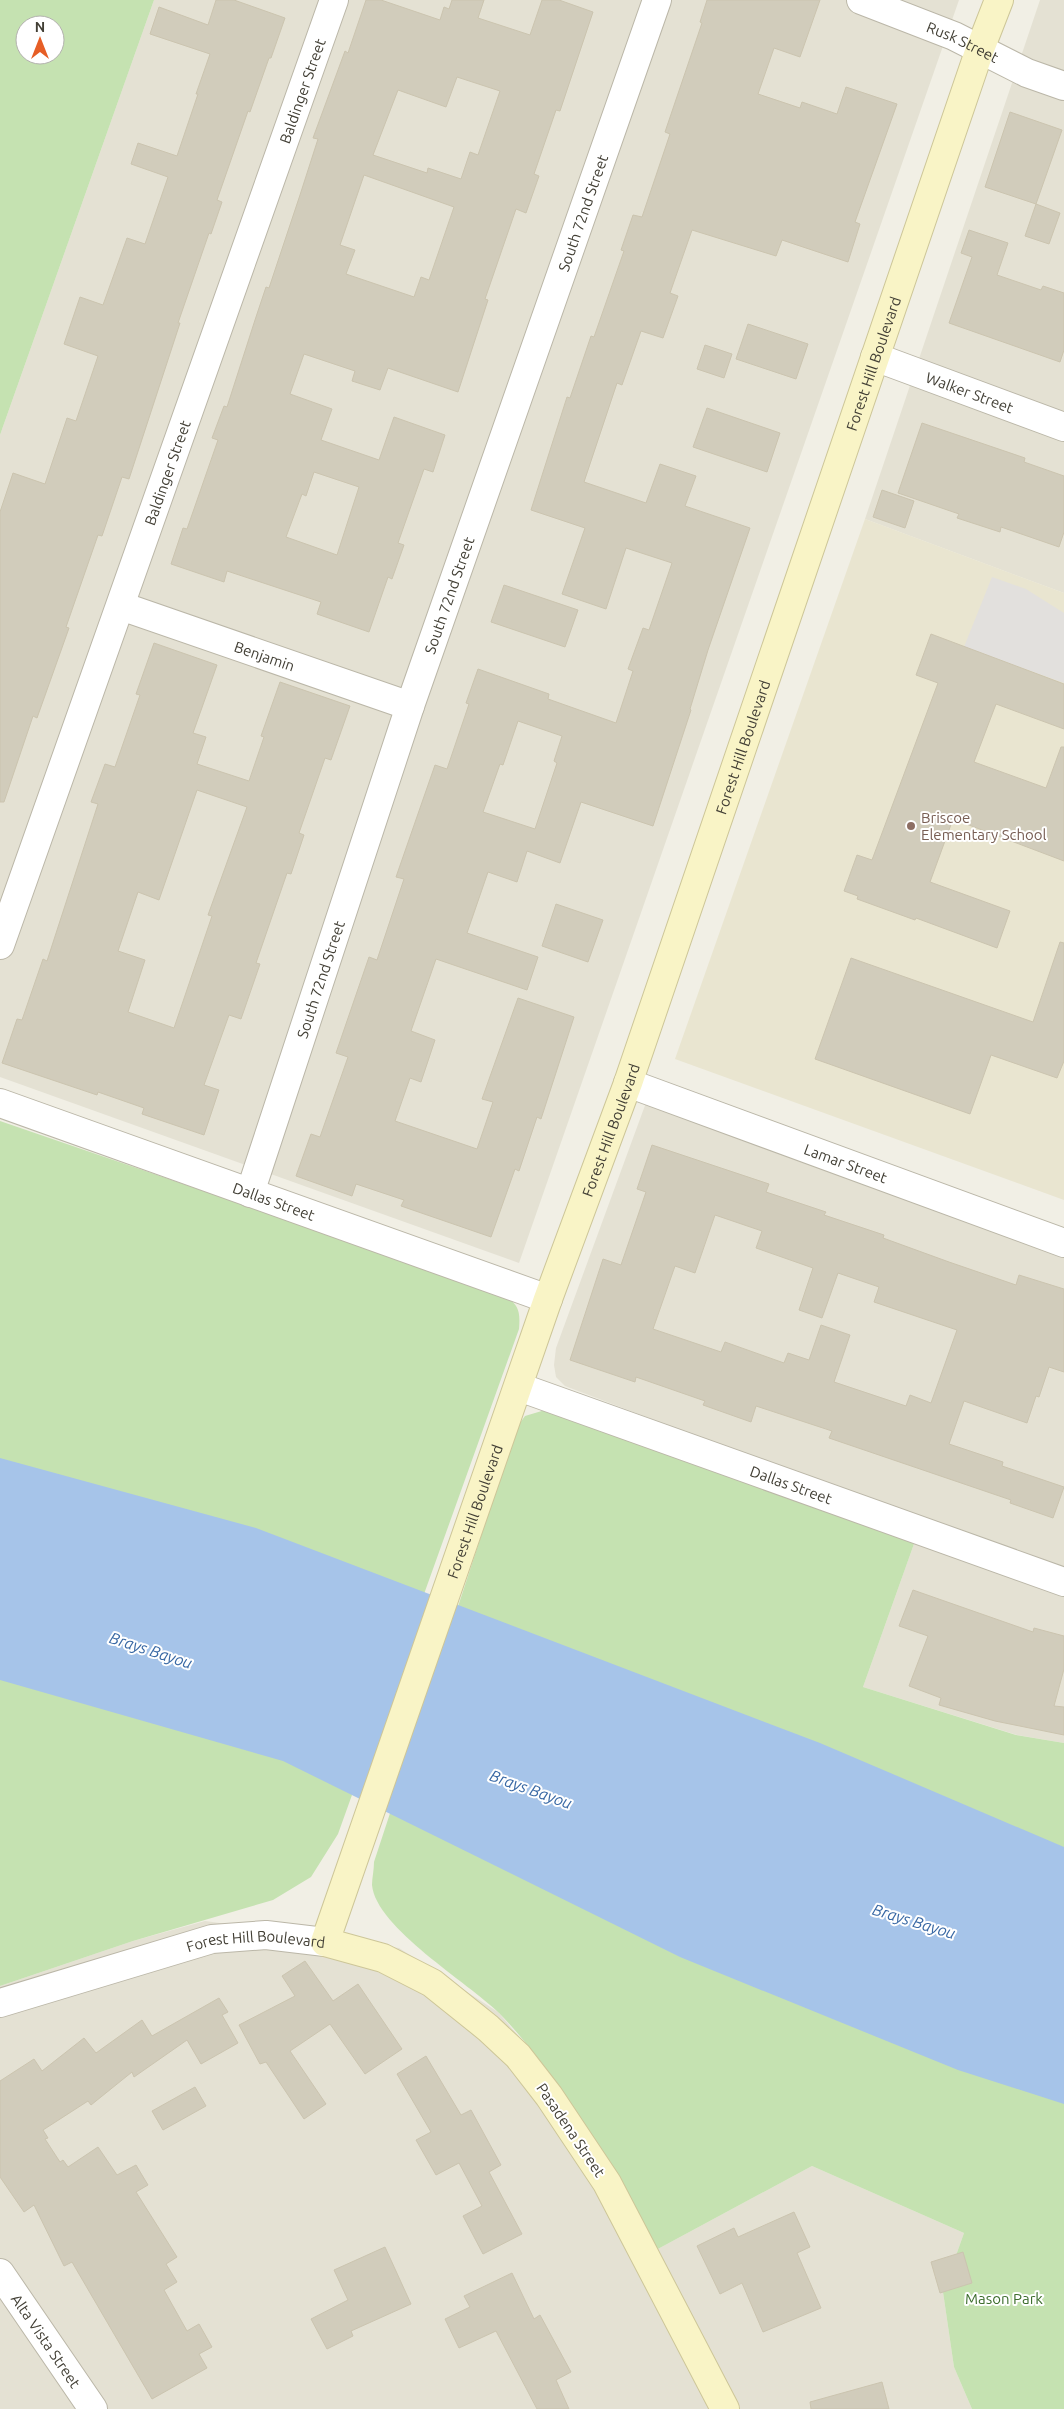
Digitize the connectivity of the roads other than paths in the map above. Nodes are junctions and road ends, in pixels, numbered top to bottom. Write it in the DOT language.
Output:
graph roads {
  1 [pos="334,0"];
  2 [pos="656,0"];
  3 [pos="861,0"];
  4 [pos="999,0"];
  5 [pos="980,49"];
  6 [pos="1064,86"];
  7 [pos="875,357"];
  8 [pos="1064,428"];
  9 [pos="121,606"];
  10 [pos="410,706"];
  11 [pos="0,945"];
  12 [pos="628,1083"];
  13 [pos="0,1103"];
  14 [pos="250,1193"];
  15 [pos="1064,1243"];
  16 [pos="548,1299"];
  17 [pos="519,1387"];
  18 [pos="1064,1582"];
  19 [pos="325,1942"];
  20 [pos="0,2003"];
  21 [pos="0,2273"];
  22 [pos="93,2409"];
  23 [pos="725,2409"];
  1 -- 9 [label="street, Baldinger Street"];
  2 -- 10 [label="street, South 72nd Street"];
  3 -- 5 [label="street, Rusk Street"];
  4 -- 5 [label="street, Forest Hill Boulevard"];
  5 -- 6 [label="street, Rusk Street"];
  5 -- 7 [label="street, Forest Hill Boulevard"];
  7 -- 8 [label="street, Walker Street"];
  7 -- 12 [label="street, Forest Hill Boulevard"];
  9 -- 10 [label="street, Benjamin"];
  9 -- 11 [label="street, Baldinger Street"];
  10 -- 14 [label="street, South 72nd Street"];
  12 -- 15 [label="street, Lamar Street"];
  12 -- 16 [label="street, Forest Hill Boulevard"];
  13 -- 14 [label="street, Dallas Street"];
  14 -- 16 [label="street, Dallas Street"];
  16 -- 17 [label="street, Forest Hill Boulevard"];
  17 -- 18 [label="street, Dallas Street"];
  17 -- 19 [label="street, Forest Hill Boulevard"];
  19 -- 20 [label="street, Forest Hill Boulevard"];
  19 -- 23 [label="street, Pasadena Street"];
  21 -- 22 [label="street, Alta Vista Street"];
}
